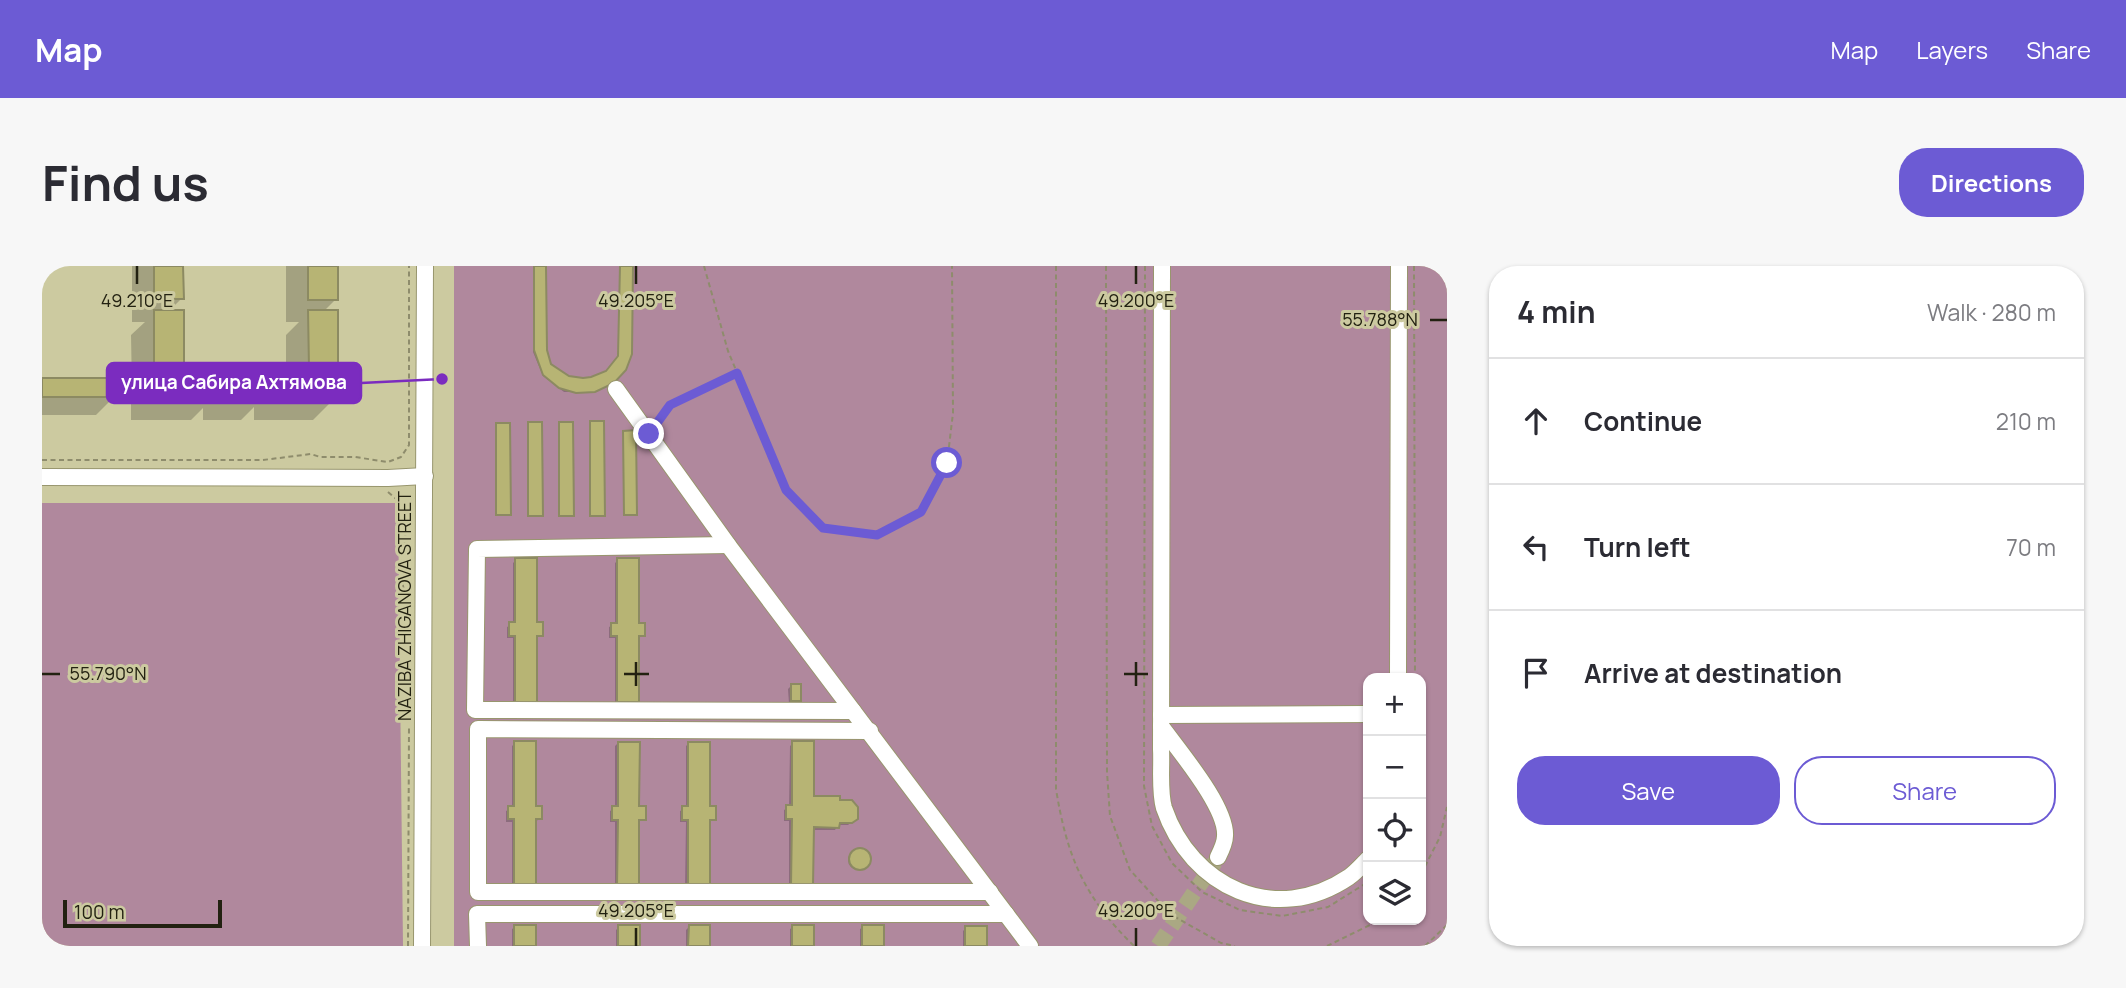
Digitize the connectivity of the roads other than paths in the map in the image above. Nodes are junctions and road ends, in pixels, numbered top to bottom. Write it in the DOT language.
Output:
graph roads {
  1 [pos="425,266"];
  2 [pos="1162,266"];
  3 [pos="1399,266"];
  4 [pos="616,389"];
  5 [pos="425,476"];
  6 [pos="42,477"];
  7 [pos="728,545"];
  8 [pos="1398,673"];
  9 [pos="853,711"];
  10 [pos="1363,714"];
  11 [pos="1161,720"];
  12 [pos="870,731"];
  13 [pos="1218,857"];
  14 [pos="1365,862"];
  15 [pos="990,892"];
  16 [pos="1006,914"];
  17 [pos="422,946"];
  18 [pos="478,946"];
  19 [pos="1030,946"];
  1 -- 5 [label="street, NAZIBA ZHIGANOVA STREET"];
  2 -- 11 [label="street"];
  3 -- 8 [label="street"];
  4 -- 7 [label="street"];
  5 -- 6 [label="street"];
  5 -- 17 [label="street, NAZIBA ZHIGANOVA STREET"];
  7 -- 9 [label="street"];
  7 -- 9 [label="street"];
  9 -- 12 [label="street"];
  10 -- 11 [label="street"];
  11 -- 13 [label="street"];
  11 -- 14 [label="street"];
  12 -- 15 [label="street"];
  12 -- 15 [label="street"];
  15 -- 16 [label="street"];
  16 -- 18 [label="street"];
  16 -- 19 [label="street"];
}
